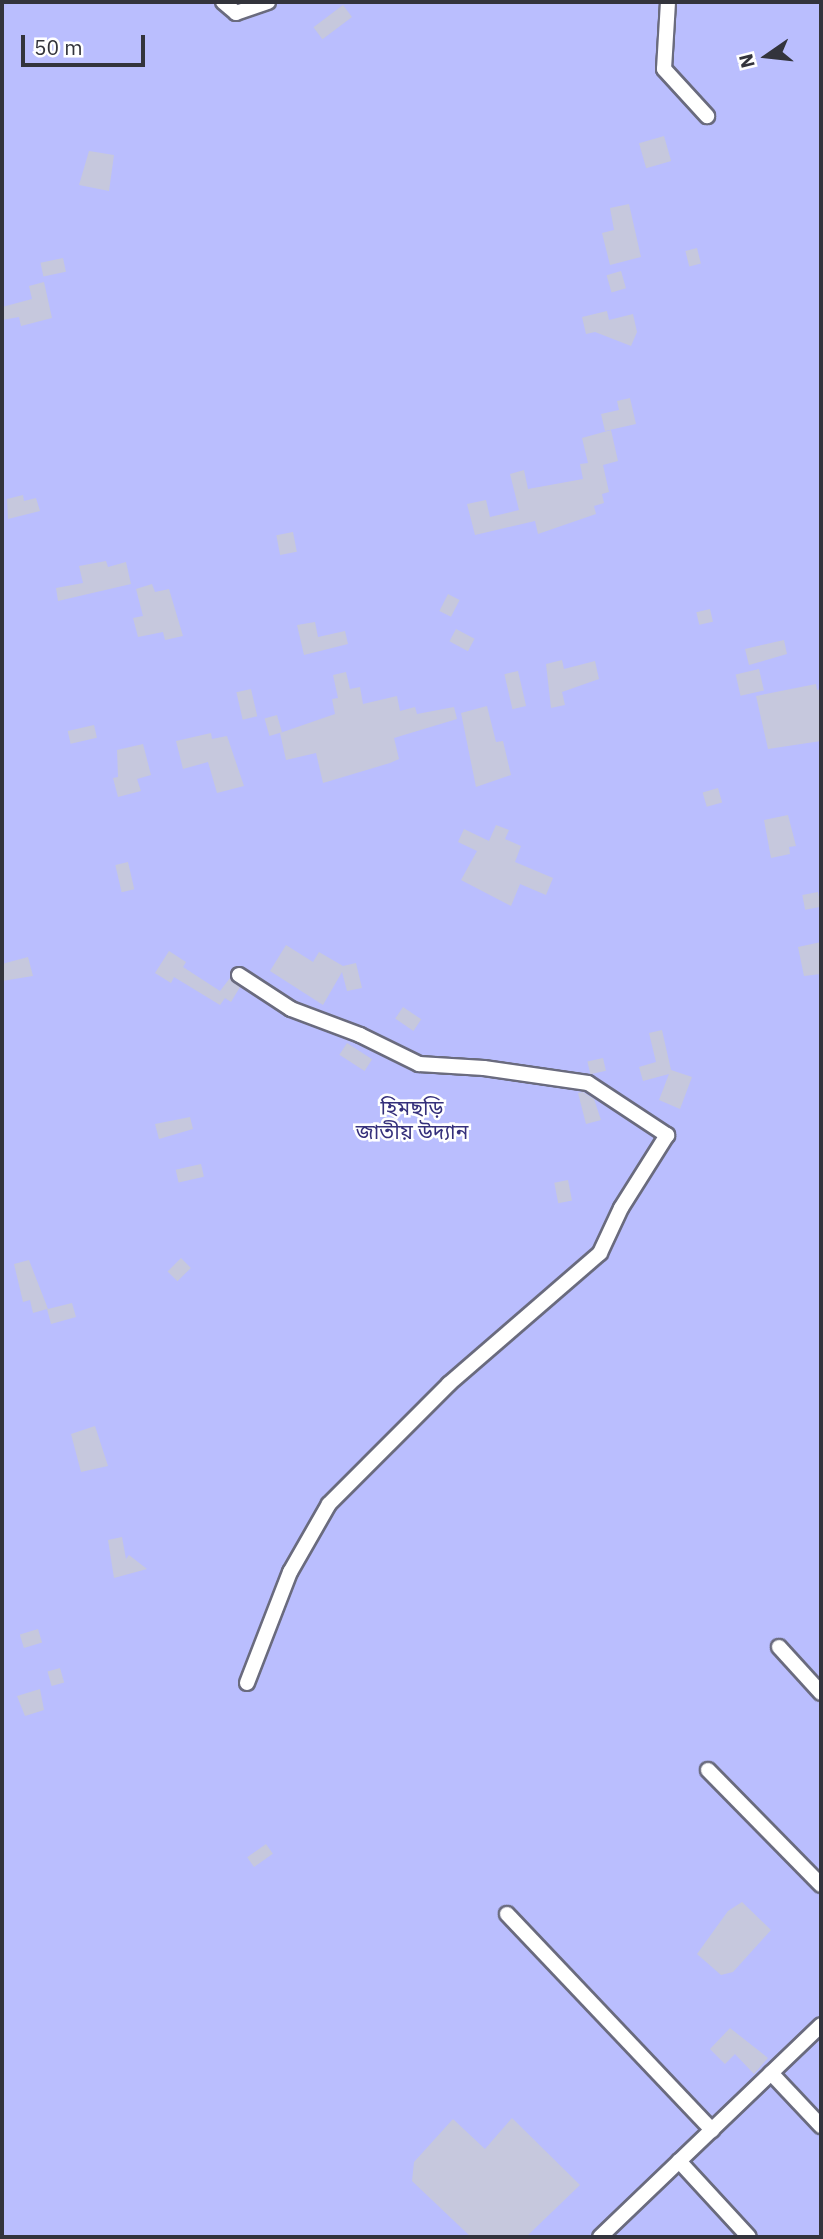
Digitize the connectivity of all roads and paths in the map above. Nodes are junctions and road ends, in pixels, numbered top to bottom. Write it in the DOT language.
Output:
graph roads {
  1 [pos="223,2"];
  2 [pos="268,2"];
  3 [pos="668,2"];
  4 [pos="707,116"];
  5 [pos="239,975"];
  6 [pos="779,1647"];
  7 [pos="247,1683"];
  8 [pos="821,1693"];
  9 [pos="708,1770"];
  10 [pos="821,1885"];
  11 [pos="507,1914"];
  12 [pos="821,2025"];
  13 [pos="771,2073"];
  14 [pos="821,2126"];
  15 [pos="712,2130"];
  16 [pos="679,2161"];
  17 [pos="600,2237"];
  18 [pos="749,2237"];
  1 -- 2 [label="street"];
  3 -- 4 [label="street"];
  5 -- 7 [label="street"];
  6 -- 8 [label="street"];
  9 -- 10 [label="street"];
  11 -- 15 [label="street"];
  12 -- 13 [label="street"];
  13 -- 14 [label="street"];
  13 -- 15 [label="street"];
  15 -- 16 [label="street"];
  16 -- 17 [label="street"];
  16 -- 18 [label="street"];
}
